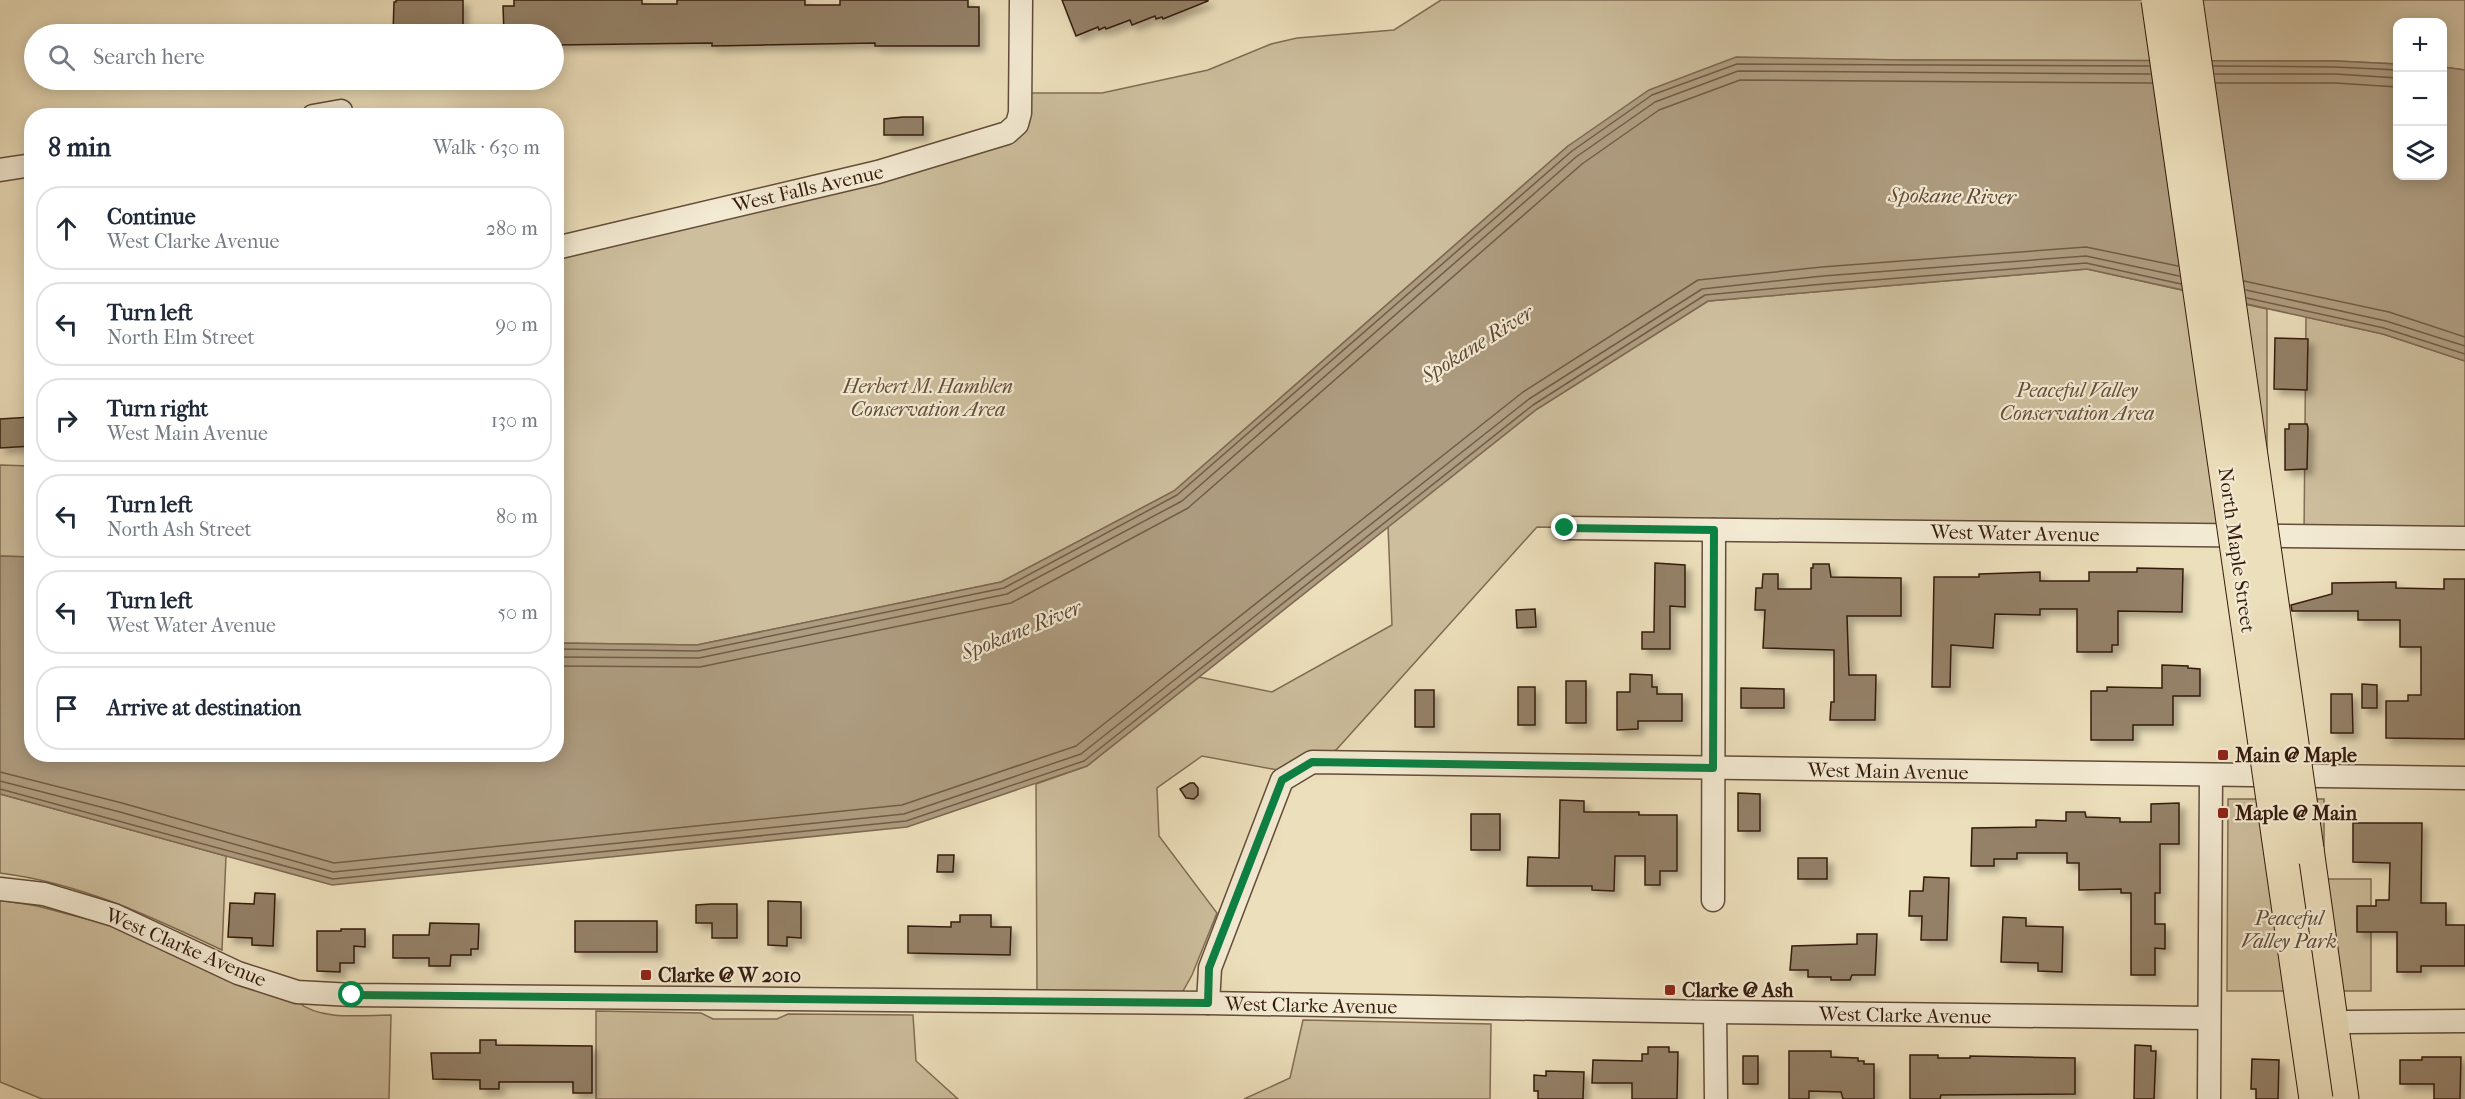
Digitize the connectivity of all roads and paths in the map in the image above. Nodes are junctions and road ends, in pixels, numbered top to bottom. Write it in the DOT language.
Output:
graph roads {
  1 [pos="1021,0"];
  2 [pos="2158,0"];
  3 [pos="2186,0"];
  4 [pos="24,166"];
  5 [pos="0,170"];
  6 [pos="564,246"];
  7 [pos="1565,528"];
  8 [pos="1714,530"];
  9 [pos="2465,538"];
  10 [pos="1713,768"];
  11 [pos="2211,776"];
  12 [pos="2465,778"];
  13 [pos="0,889"];
  14 [pos="1713,900"];
  15 [pos="1208,1003"];
  16 [pos="1715,1012"];
  17 [pos="2209,1018"];
  18 [pos="2348,1022"];
  19 [pos="2465,1022"];
  20 [pos="1716,1099"];
  21 [pos="2209,1099"];
  22 [pos="2316,1099"];
  23 [pos="2342,1099"];
  1 -- 6 [label="street, West Falls Avenue"];
  2 -- 22 [label="main road, North Maple Street, bridge"];
  3 -- 23 [label="main road, North Maple Street, bridge"];
  4 -- 5 [label="street"];
  7 -- 8 [label="street, West Water Avenue"];
  8 -- 9 [label="street, West Water Avenue"];
  8 -- 10 [label="street"];
  10 -- 11 [label="street, West Main Avenue"];
  10 -- 14 [label="street"];
  10 -- 15 [label="street, West Main Avenue"];
  11 -- 12 [label="street, West Main Avenue"];
  11 -- 17 [label="street"];
  13 -- 15 [label="street, West Clarke Avenue"];
  15 -- 16 [label="street, West Clarke Avenue"];
  16 -- 17 [label="street, West Clarke Avenue"];
  16 -- 20 [label="street"];
  17 -- 21 [label="street"];
  18 -- 19 [label="street"];
}
